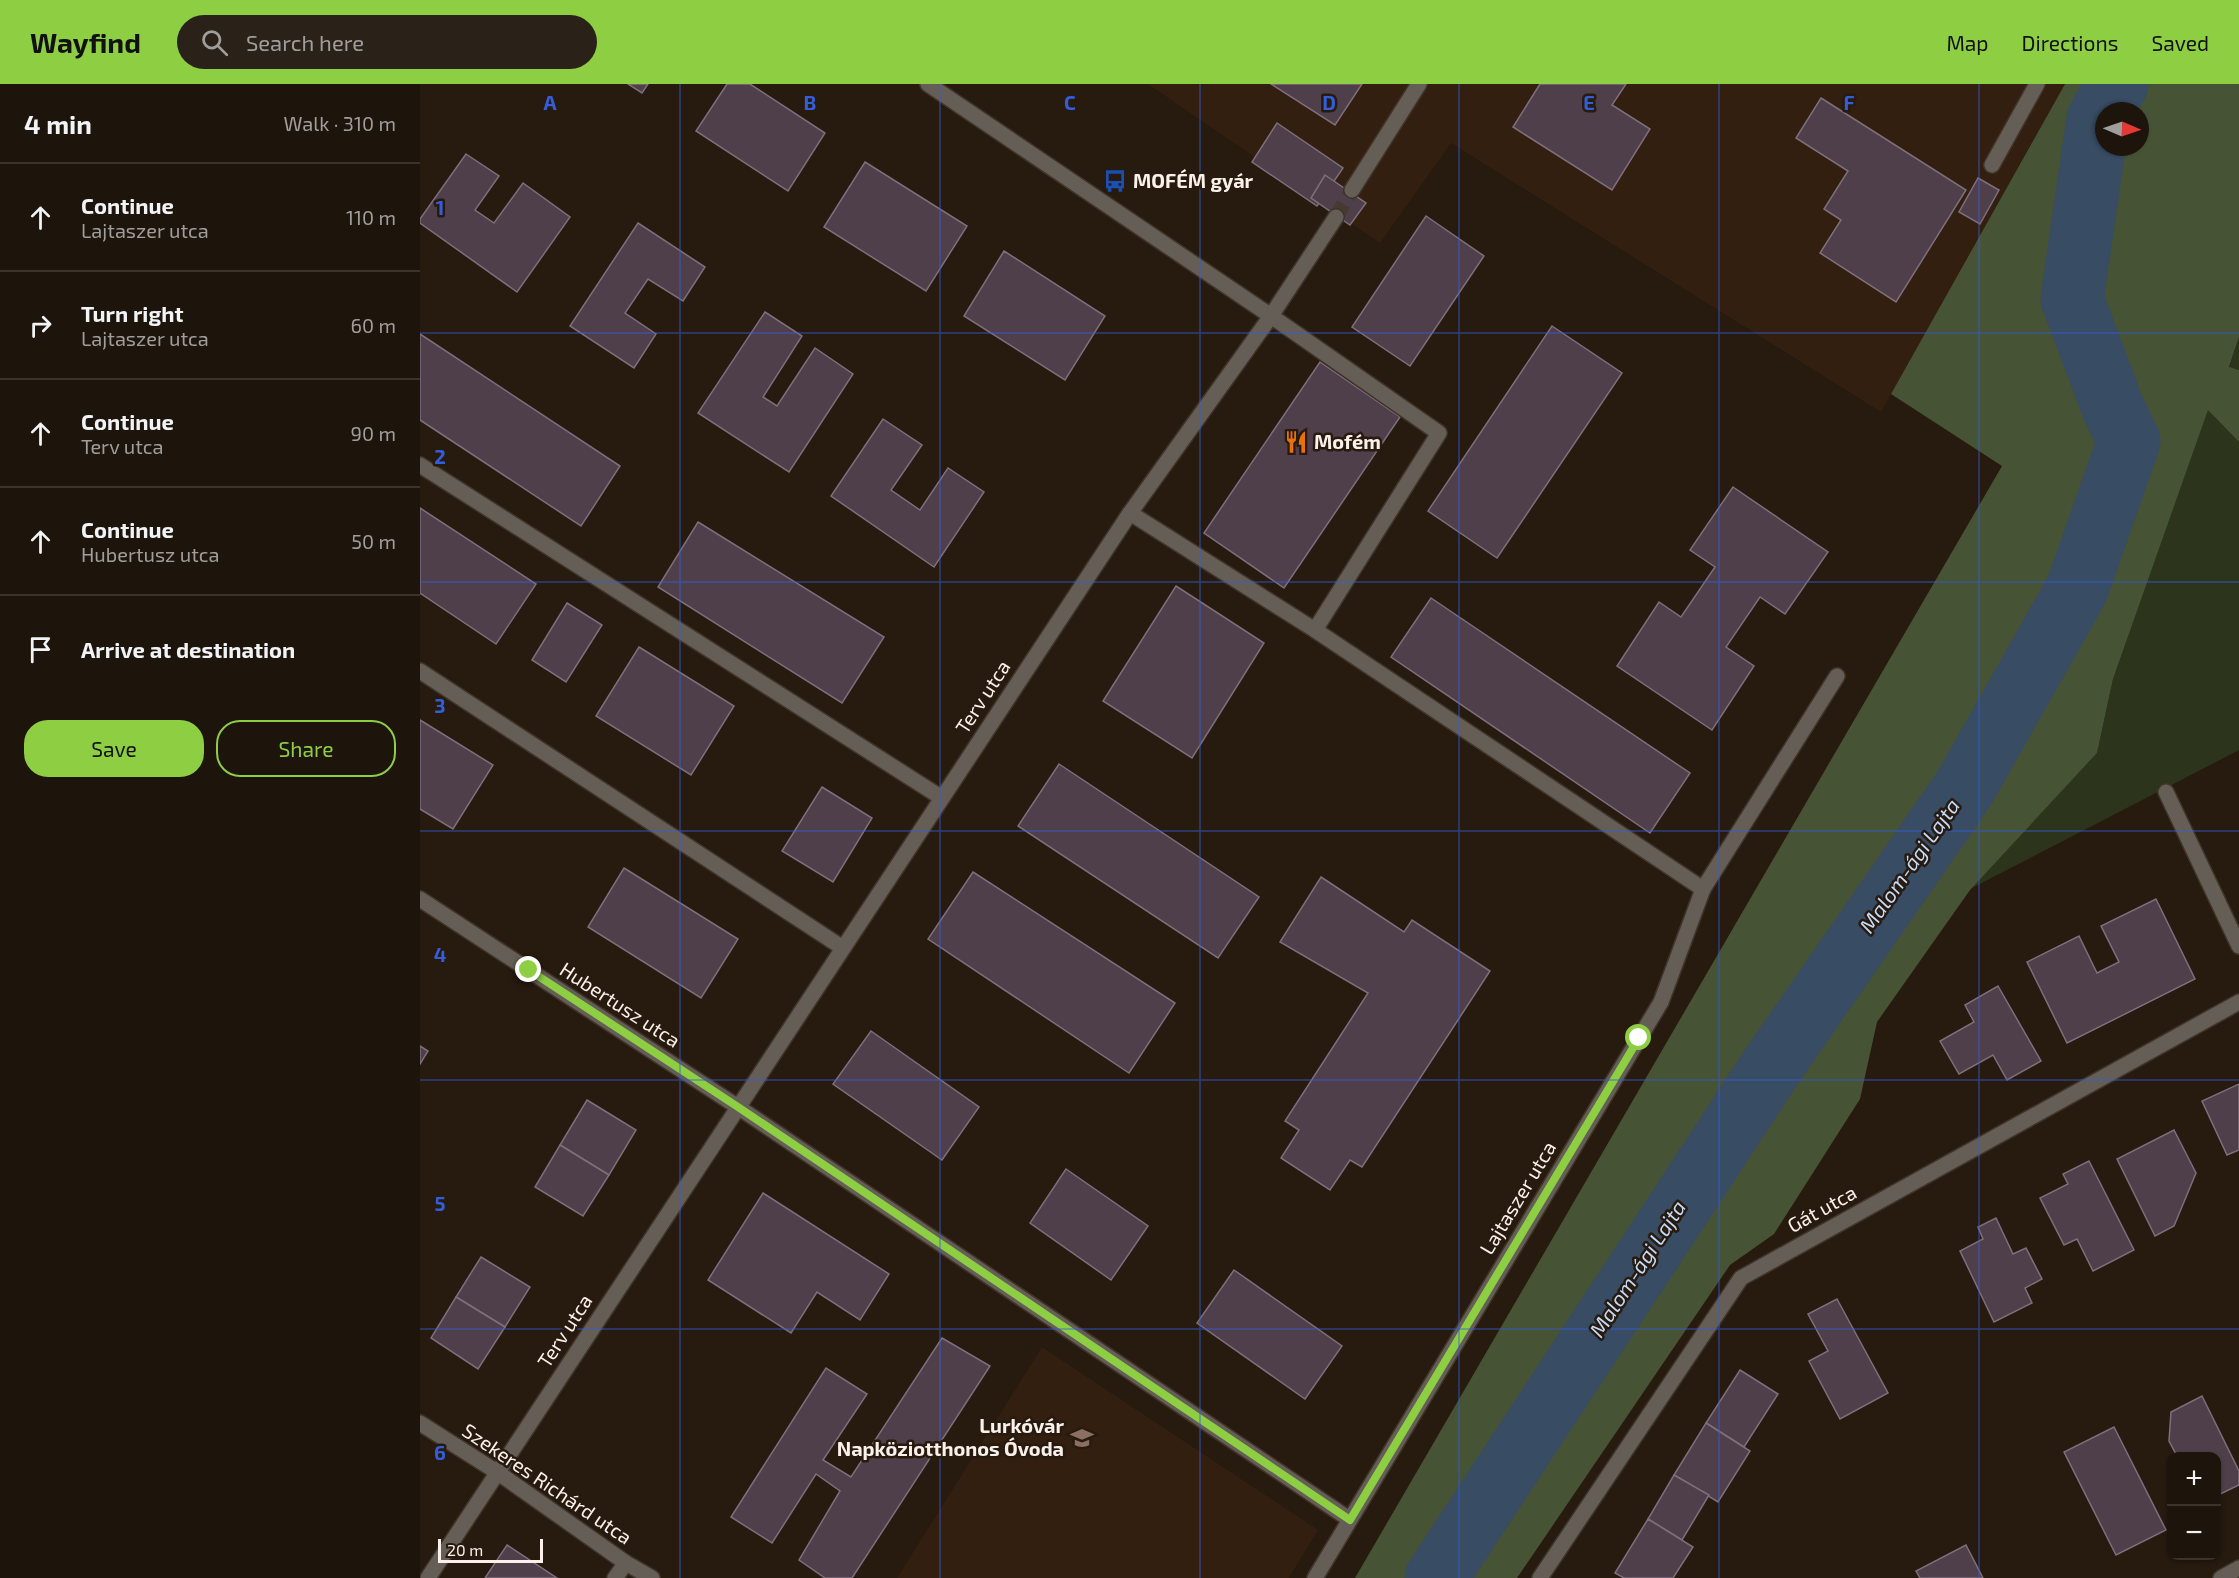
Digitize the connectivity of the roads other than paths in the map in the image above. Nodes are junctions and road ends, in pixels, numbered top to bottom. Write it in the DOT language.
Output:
graph roads {
  1 [pos="928,84"];
  2 [pos="1419,84"];
  3 [pos="2037,84"];
  4 [pos="1992,165"];
  5 [pos="1352,190"];
  6 [pos="1336,217"];
  7 [pos="1270,315"];
  8 [pos="420,465"];
  9 [pos="1130,513"];
  10 [pos="1316,630"];
  11 [pos="420,671"];
  12 [pos="1837,676"];
  13 [pos="2166,792"];
  14 [pos="942,798"];
  15 [pos="1703,889"];
  16 [pos="420,898"];
  17 [pos="2239,946"];
  18 [pos="843,948"];
  19 [pos="2239,1002"];
  20 [pos="738,1107"];
  21 [pos="420,1423"];
  22 [pos="497,1472"];
  23 [pos="1350,1520"];
  24 [pos="626,1563"];
  25 [pos="2239,1568"];
  26 [pos="428,1578"];
  27 [pos="615,1578"];
  28 [pos="652,1578"];
  29 [pos="1315,1578"];
  30 [pos="1540,1578"];
  31 [pos="2221,1578"];
  1 -- 7 [label="street"];
  2 -- 5 [label="street"];
  3 -- 4 [label="street"];
  6 -- 7 [label="street, Terv utca"];
  7 -- 9 [label="street, Terv utca"];
  7 -- 10 [label="street"];
  8 -- 14 [label="street"];
  9 -- 10 [label="street"];
  9 -- 14 [label="street, Terv utca"];
  10 -- 15 [label="street"];
  11 -- 18 [label="street"];
  12 -- 15 [label="street, Lajtaszer utca"];
  13 -- 17 [label="street"];
  14 -- 18 [label="street, Terv utca"];
  15 -- 23 [label="street, Lajtaszer utca"];
  16 -- 20 [label="street, Hubertusz utca"];
  18 -- 20 [label="street, Terv utca"];
  19 -- 30 [label="street, Gát utca"];
  20 -- 22 [label="street, Terv utca"];
  20 -- 23 [label="street"];
  21 -- 22 [label="street, Szekeres Richárd utca"];
  22 -- 24 [label="street, Szekeres Richárd utca"];
  22 -- 26 [label="street, Terv utca"];
  23 -- 29 [label="street, Lajtaszer utca"];
  24 -- 27 [label="street"];
  24 -- 28 [label="street, Szekeres Richárd utca"];
  25 -- 31 [label="street"];
}
